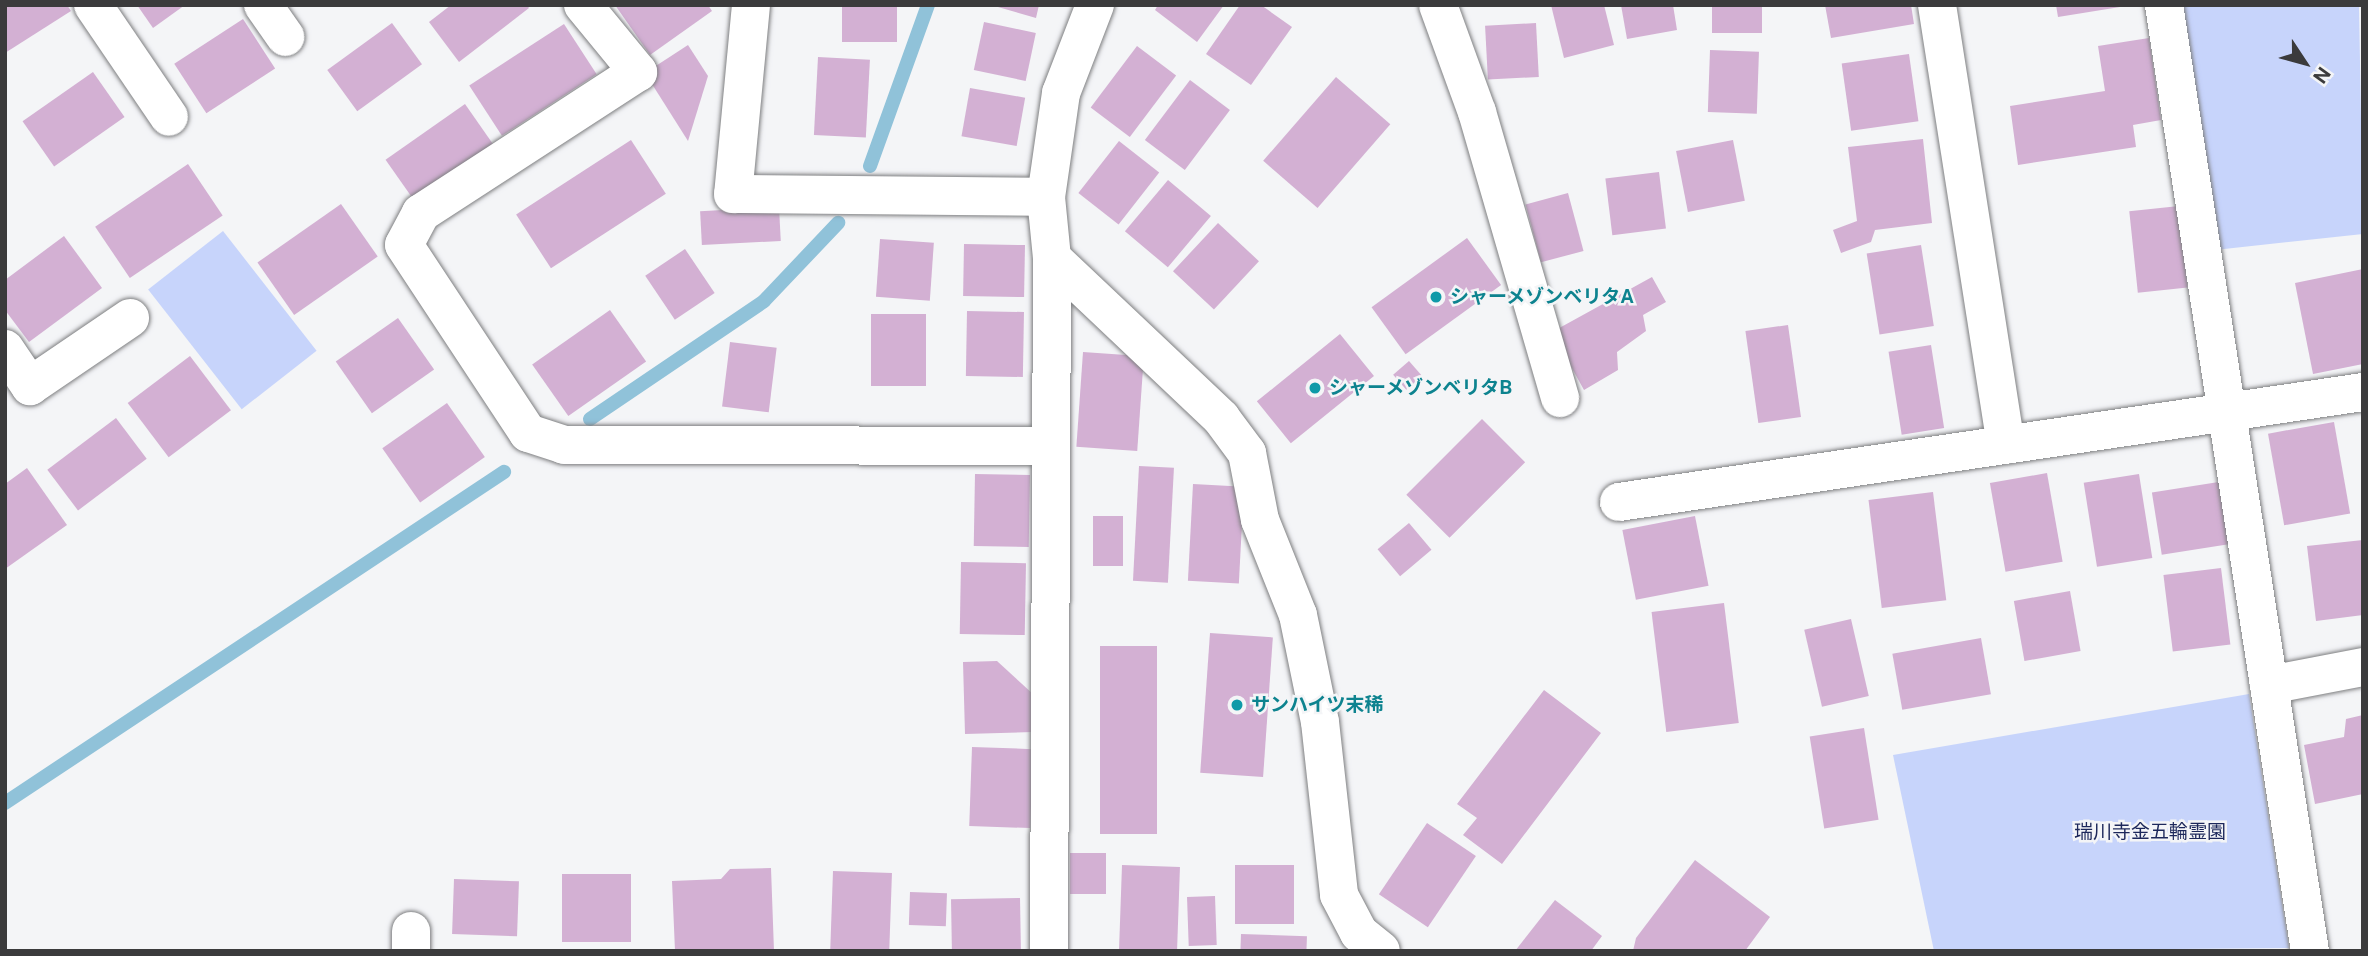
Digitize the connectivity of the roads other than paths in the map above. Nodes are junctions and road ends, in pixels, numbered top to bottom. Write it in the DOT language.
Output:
graph roads {
  1 [pos="93,5"];
  2 [pos="263,5"];
  3 [pos="583,5"];
  4 [pos="751,5"];
  5 [pos="1095,5"];
  6 [pos="1438,5"];
  7 [pos="1937,5"];
  8 [pos="2164,5"];
  9 [pos="285,37"];
  10 [pos="169,117"];
  11 [pos="1046,197"];
  12 [pos="1052,258"];
  13 [pos="130,318"];
  14 [pos="5,349"];
  15 [pos="2363,392"];
  16 [pos="1560,398"];
  17 [pos="2227,413"];
  18 [pos="2006,445"];
  19 [pos="1051,446"];
  20 [pos="1619,502"];
  21 [pos="2363,667"];
  22 [pos="2269,685"];
  23 [pos="1049,951"];
  24 [pos="1381,951"];
  25 [pos="2310,951"];
  1 -- 10 [label="street"];
  2 -- 9 [label="street"];
  3 -- 19 [label="street"];
  4 -- 11 [label="street"];
  5 -- 11 [label="street"];
  6 -- 16 [label="street"];
  7 -- 18 [label="street"];
  8 -- 17 [label="street"];
  11 -- 12 [label="street"];
  12 -- 19 [label="street"];
  12 -- 24 [label="street"];
  13 -- 14 [label="street"];
  15 -- 17 [label="street"];
  17 -- 18 [label="street"];
  17 -- 22 [label="street"];
  18 -- 20 [label="street"];
  19 -- 23 [label="street"];
  21 -- 22 [label="street"];
  22 -- 25 [label="street"];
}
